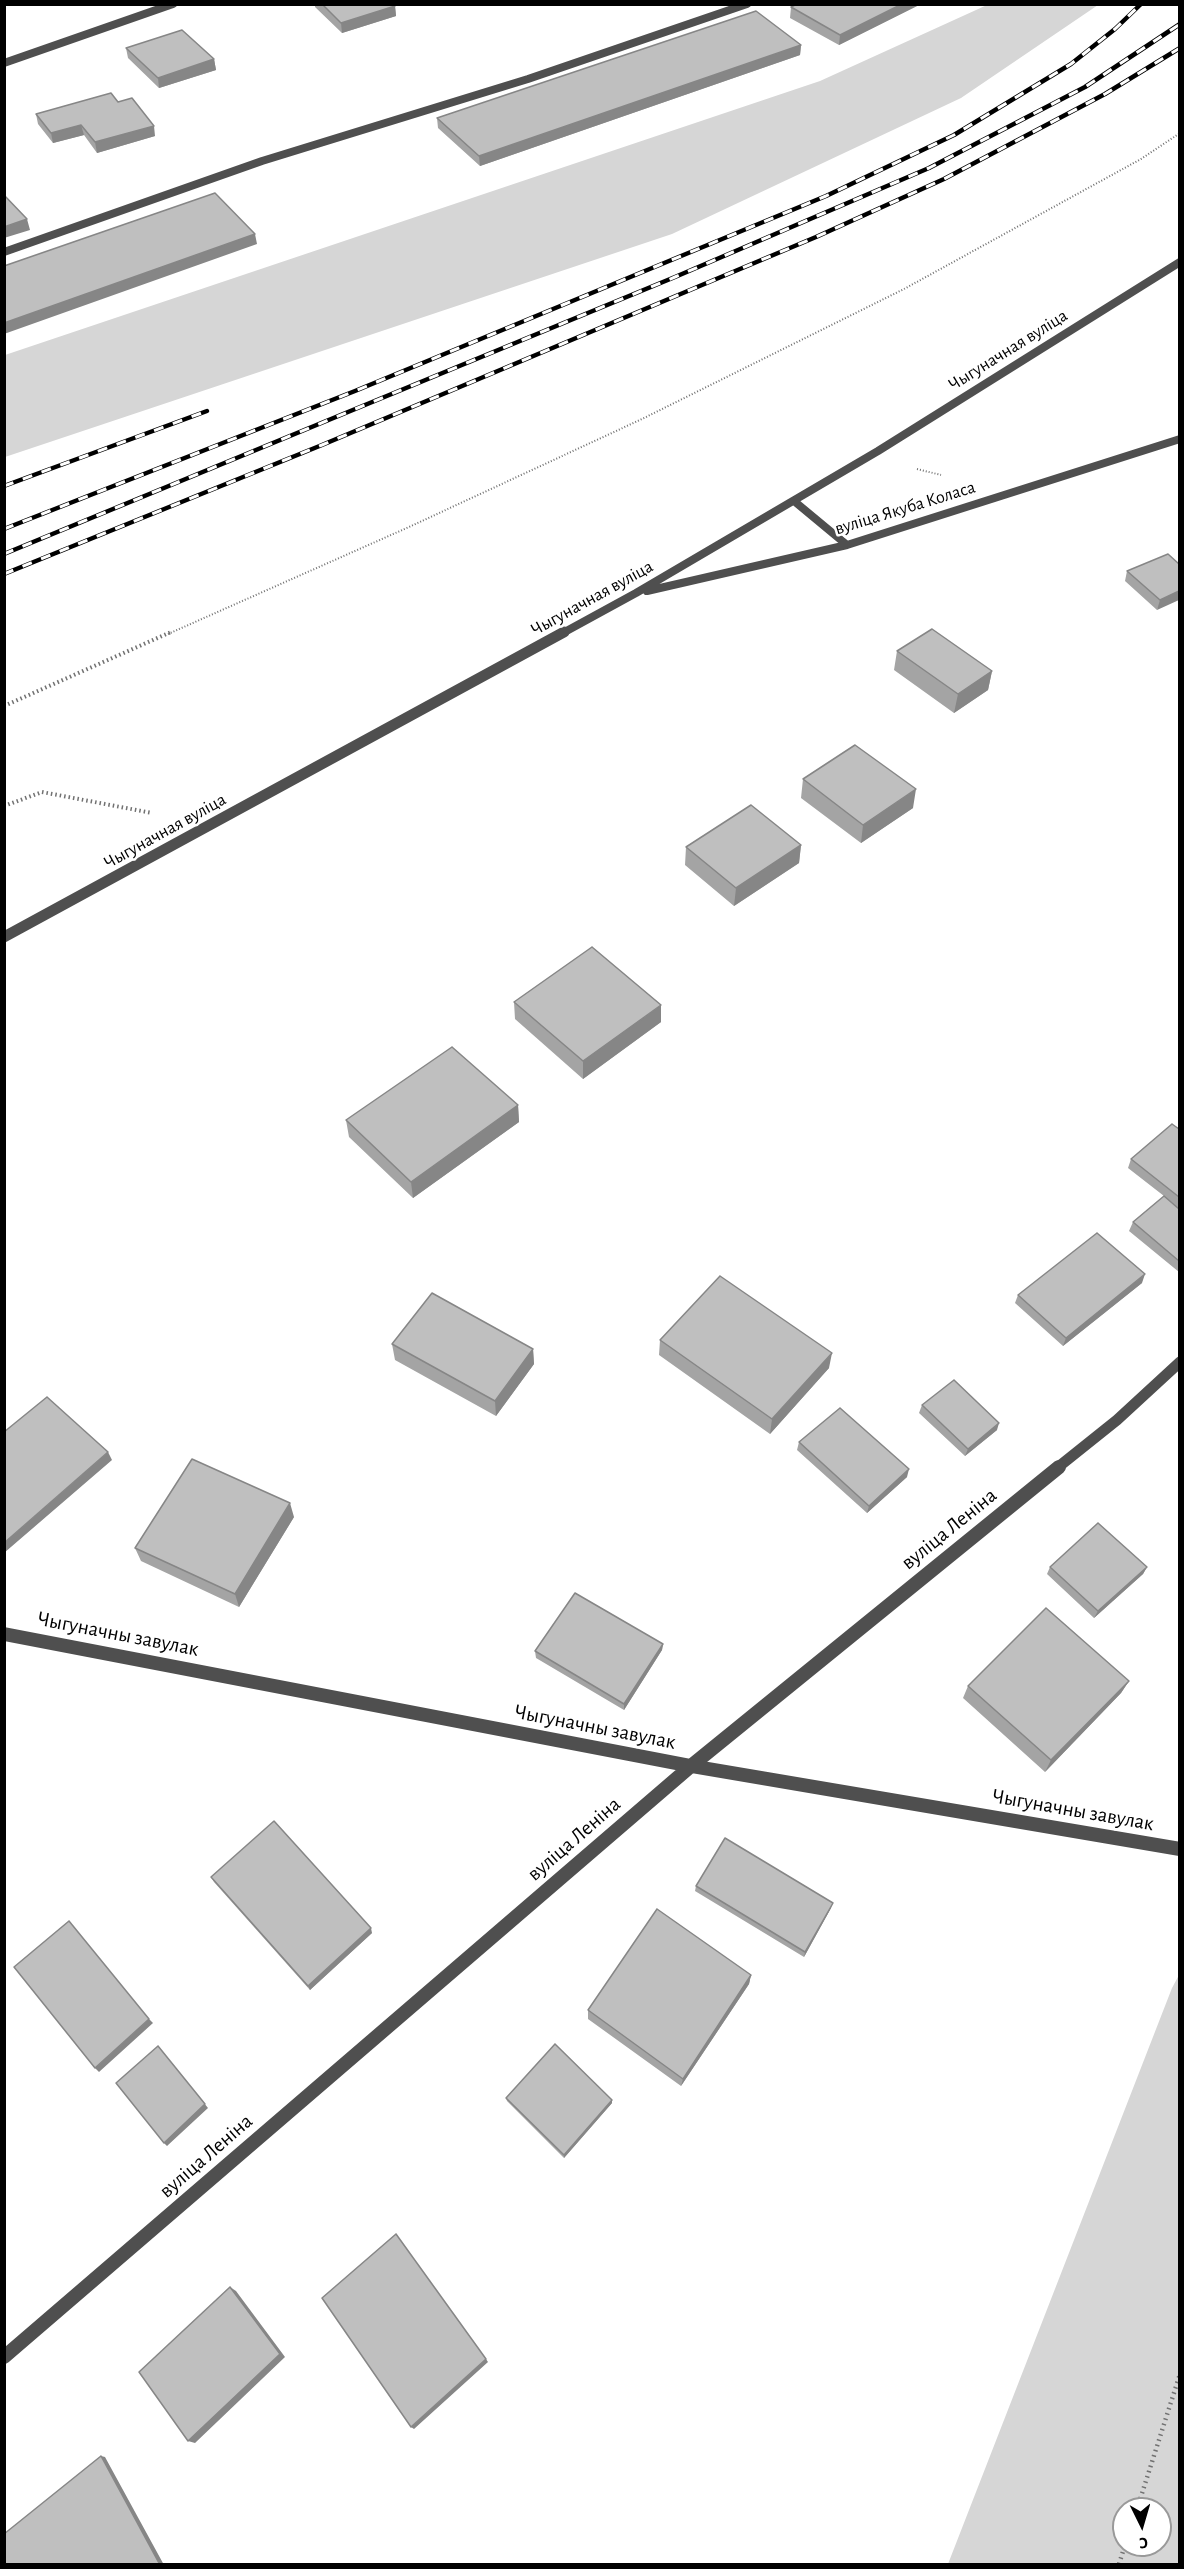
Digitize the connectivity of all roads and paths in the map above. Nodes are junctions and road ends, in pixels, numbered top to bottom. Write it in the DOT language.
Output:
graph roads {
  1 [pos="174,4"];
  2 [pos="747,4"];
  3 [pos="4,63"];
  4 [pos="1179,133"];
  5 [pos="4,252"];
  6 [pos="1179,262"];
  7 [pos="1179,439"];
  8 [pos="794,501"];
  9 [pos="847,545"];
  10 [pos="636,593"];
  11 [pos="4,706"];
  12 [pos="4,806"];
  13 [pos="156,813"];
  14 [pos="4,937"];
  15 [pos="1179,1362"];
  16 [pos="4,1634"];
  17 [pos="691,1766"];
  18 [pos="1179,1849"];
  19 [pos="4,2357"];
  20 [pos="1179,2374"];
  21 [pos="1141,2497"];
  1 -- 3 [label="street"];
  2 -- 5 [label="street"];
  4 -- 11 [label="path"];
  6 -- 8 [label="street, Чыгуначная вуліца"];
  7 -- 9 [label="street, вуліца Якуба Коласа"];
  8 -- 9 [label="street"];
  8 -- 10 [label="street, Чыгуначная вуліца"];
  9 -- 10 [label="street, вуліца Якуба Коласа"];
  10 -- 14 [label="street, Чыгуначная вуліца"];
  12 -- 13 [label="path"];
  15 -- 17 [label="street, вуліца Леніна"];
  16 -- 17 [label="street, Чыгуначны завулак"];
  17 -- 18 [label="street, Чыгуначны завулак"];
  17 -- 19 [label="street, вуліца Леніна"];
  20 -- 21 [label="path"];
}
